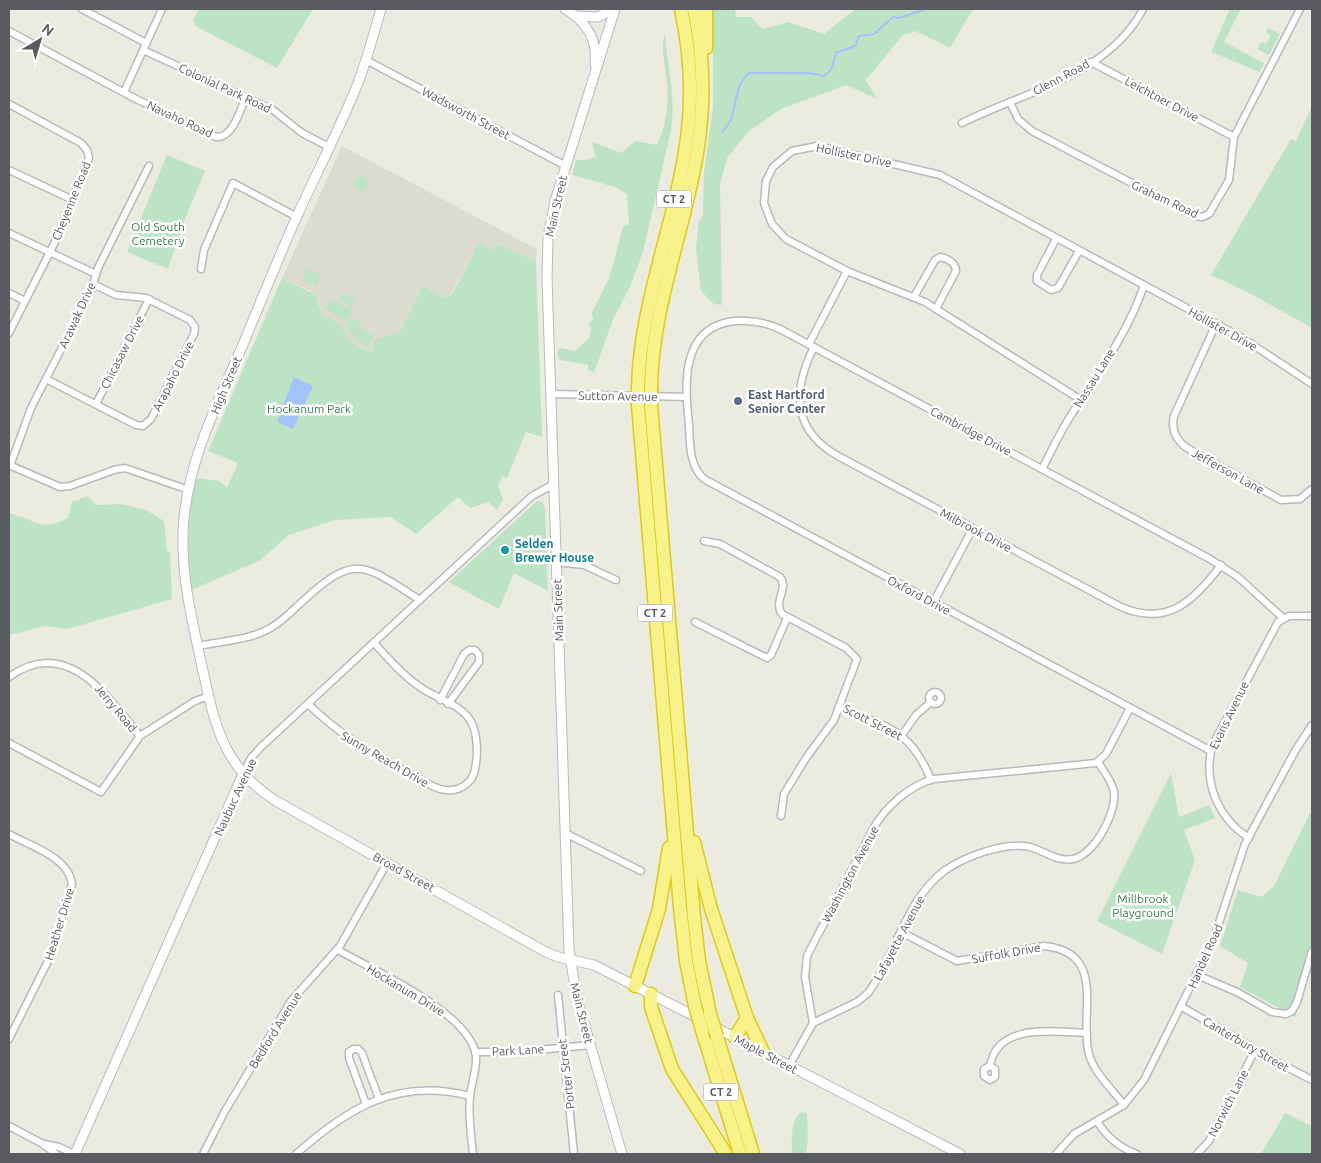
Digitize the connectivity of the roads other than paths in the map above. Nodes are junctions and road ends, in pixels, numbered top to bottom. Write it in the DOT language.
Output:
graph roads {
  1 [pos="82,9"];
  2 [pos="162,9"];
  3 [pos="381,9"];
  4 [pos="565,9"];
  5 [pos="614,9"];
  6 [pos="681,9"];
  7 [pos="694,9"];
  8 [pos="706,9"];
  9 [pos="1143,9"];
  10 [pos="1300,9"];
  11 [pos="576,16"];
  12 [pos="9,31"];
  13 [pos="146,43"];
  14 [pos="143,50"];
  15 [pos="366,60"];
  16 [pos="1091,62"];
  17 [pos="702,67"];
  18 [pos="593,77"];
  19 [pos="124,92"];
  20 [pos="246,97"];
  21 [pos="1010,102"];
  22 [pos="9,104"];
  23 [pos="962,124"];
  24 [pos="1234,137"];
  25 [pos="329,147"];
  26 [pos="149,166"];
  27 [pos="566,166"];
  28 [pos="9,170"];
  29 [pos="73,200"];
  30 [pos="297,217"];
  31 [pos="9,233"];
  32 [pos="1056,239"];
  33 [pos="1079,251"];
  34 [pos="50,252"];
  35 [pos="201,269"];
  36 [pos="847,271"];
  37 [pos="96,274"];
  38 [pos="93,284"];
  39 [pos="1144,285"];
  40 [pos="9,293"];
  41 [pos="914,297"];
  42 [pos="149,299"];
  43 [pos="25,301"];
  44 [pos="936,309"];
  45 [pos="1216,324"];
  46 [pos="9,333"];
  47 [pos="811,345"];
  48 [pos="46,379"];
  49 [pos="1312,384"];
  50 [pos="644,388"];
  51 [pos="550,394"];
  52 [pos="686,397"];
  53 [pos="1082,400"];
  54 [pos="96,404"];
  55 [pos="644,405"];
  56 [pos="10,466"];
  57 [pos="1042,469"];
  58 [pos="554,484"];
  59 [pos="188,490"];
  60 [pos="1312,490"];
  61 [pos="973,528"];
  62 [pos="704,541"];
  63 [pos="556,562"];
  64 [pos="1221,565"];
  65 [pos="616,580"];
  66 [pos="420,600"];
  67 [pos="933,603"];
  68 [pos="1312,616"];
  69 [pos="787,618"];
  70 [pos="1283,618"];
  71 [pos="695,622"];
  72 [pos="374,643"];
  73 [pos="198,646"];
  74 [pos="9,677"];
  75 [pos="209,696"];
  76 [pos="440,700"];
  77 [pos="930,702"];
  78 [pos="308,704"];
  79 [pos="448,704"];
  80 [pos="839,707"];
  81 [pos="1130,708"];
  82 [pos="1312,725"];
  83 [pos="902,735"];
  84 [pos="140,736"];
  85 [pos="9,743"];
  86 [pos="1210,751"];
  87 [pos="1098,762"];
  88 [pos="243,774"];
  89 [pos="931,780"];
  90 [pos="683,791"];
  91 [pos="781,816"];
  92 [pos="672,821"];
  93 [pos="565,833"];
  94 [pos="9,834"];
  95 [pos="1249,838"];
  96 [pos="387,863"];
  97 [pos="641,871"];
  98 [pos="901,932"];
  99 [pos="338,950"];
  100 [pos="1312,951"];
  101 [pos="570,960"];
  102 [pos="1197,975"];
  103 [pos="635,986"];
  104 [pos="651,994"];
  105 [pos="558,995"];
  106 [pos="1182,1007"];
  107 [pos="747,1018"];
  108 [pos="813,1023"];
  109 [pos="1087,1033"];
  110 [pos="735,1037"];
  111 [pos="9,1039"];
  112 [pos="590,1045"];
  113 [pos="563,1048"];
  114 [pos="1255,1050"];
  115 [pos="475,1052"];
  116 [pos="763,1052"];
  117 [pos="789,1066"];
  118 [pos="990,1066"];
  119 [pos="1312,1080"];
  120 [pos="470,1096"];
  121 [pos="378,1099"];
  122 [pos="366,1104"];
  123 [pos="1124,1105"];
  124 [pos="1097,1121"];
  125 [pos="9,1126"];
  126 [pos="43,1144"];
  127 [pos="56,1154"];
  128 [pos="75,1154"];
  129 [pos="203,1154"];
  130 [pos="296,1154"];
  131 [pos="473,1154"];
  132 [pos="574,1154"];
  133 [pos="622,1154"];
  134 [pos="726,1154"];
  135 [pos="740,1154"];
  136 [pos="753,1154"];
  137 [pos="960,1154"];
  138 [pos="1056,1154"];
  139 [pos="1137,1154"];
  140 [pos="1197,1154"];
  1 -- 13 [label="street"];
  2 -- 13 [label="street"];
  3 -- 15 [label="main road, High Street"];
  4 -- 11 [label="main road"];
  5 -- 11 [label="main road"];
  5 -- 18 [label="main road, Main Street"];
  6 -- 50 [label="highway, CT 2"];
  7 -- 17 [label="highway, CT 2"];
  8 -- 17 [label="highway"];
  9 -- 16 [label="street, Glenn Road"];
  10 -- 24 [label="street, Graham Road"];
  11 -- 18 [label="main road"];
  12 -- 19 [label="street"];
  13 -- 14 [label="street"];
  14 -- 19 [label="street"];
  14 -- 20 [label="street, Colonial Park Road"];
  15 -- 25 [label="main road, High Street"];
  15 -- 27 [label="street, Wadsworth Street"];
  16 -- 21 [label="street, Glenn Road"];
  16 -- 24 [label="street, Leichtner Drive"];
  17 -- 50 [label="highway, CT 2"];
  18 -- 27 [label="main road, Main Street"];
  19 -- 20 [label="street, Navaho Road"];
  20 -- 25 [label="street, Colonial Park Road"];
  21 -- 23 [label="street, Glenn Road"];
  21 -- 24 [label="street, Graham Road"];
  22 -- 29 [label="street, Cheyenne Road"];
  25 -- 30 [label="main road, High Street"];
  26 -- 37 [label="street, Arawak Drive"];
  27 -- 51 [label="main road, Main Street"];
  28 -- 29 [label="street"];
  29 -- 34 [label="street, Cheyenne Road"];
  30 -- 35 [label="street"];
  30 -- 59 [label="main road, High Street"];
  31 -- 34 [label="street"];
  32 -- 33 [label="street, Hollister Drive"];
  32 -- 33 [label="street"];
  32 -- 36 [label="street, Hollister Drive"];
  33 -- 39 [label="street, Hollister Drive"];
  34 -- 37 [label="street"];
  34 -- 43 [label="street, Cheyenne Road"];
  36 -- 41 [label="street, Hollister Drive"];
  36 -- 47 [label="street, Milbrook Drive"];
  37 -- 38 [label="street, Arawak Drive"];
  38 -- 42 [label="street, Arapaho Drive"];
  38 -- 48 [label="street, Arawak Drive"];
  39 -- 45 [label="street, Hollister Drive"];
  39 -- 53 [label="street, Nassau Lane"];
  40 -- 43 [label="street"];
  41 -- 44 [label="street, Hollister Drive"];
  41 -- 44 [label="street"];
  42 -- 54 [label="street, Chicasaw Drive"];
  42 -- 54 [label="street, Arapaho Drive"];
  43 -- 46 [label="street, Cheyenne Road"];
  44 -- 53 [label="street, Hollister Drive"];
  45 -- 49 [label="street, Hollister Drive"];
  45 -- 60 [label="street, Jefferson Lane"];
  47 -- 52 [label="street, Cambridge Drive"];
  47 -- 57 [label="street, Cambridge Drive"];
  47 -- 61 [label="street, Milbrook Drive"];
  48 -- 54 [label="street, Arapaho Drive"];
  48 -- 56 [label="street, Arawak Drive"];
  50 -- 55 [label="highway, CT 2, bridge"];
  51 -- 52 [label="street, Sutton Avenue"];
  51 -- 58 [label="main road, Main Street"];
  52 -- 67 [label="street, Oxford Drive"];
  53 -- 57 [label="street, Nassau Lane"];
  55 -- 90 [label="highway, CT 2"];
  55 -- 92 [label="highway, CT 2"];
  56 -- 59 [label="street"];
  57 -- 64 [label="street, Cambridge Drive"];
  58 -- 63 [label="main road, Main Street"];
  58 -- 66 [label="street, Naubuc Avenue"];
  59 -- 73 [label="main road, High Street"];
  61 -- 64 [label="street, Milbrook Drive"];
  61 -- 67 [label="street"];
  62 -- 69 [label="street"];
  63 -- 65 [label="street"];
  63 -- 93 [label="main road, Main Street"];
  64 -- 70 [label="street, Cambridge Drive"];
  66 -- 72 [label="street, Naubuc Avenue"];
  66 -- 73 [label="street"];
  67 -- 81 [label="street, Oxford Drive"];
  68 -- 70 [label="street"];
  69 -- 71 [label="street"];
  69 -- 80 [label="street, Scott Street"];
  70 -- 86 [label="street, Evans Avenue"];
  72 -- 76 [label="street, Sunny Reach Drive"];
  72 -- 78 [label="street, Naubuc Avenue"];
  73 -- 75 [label="main road, High Street"];
  74 -- 84 [label="street, Jerry Road"];
  75 -- 84 [label="street"];
  75 -- 88 [label="main road, High Street"];
  76 -- 79 [label="street, Sunny Reach Drive"];
  76 -- 79 [label="street"];
  77 -- 83 [label="street"];
  78 -- 79 [label="street, Sunny Reach Drive"];
  78 -- 88 [label="street, Naubuc Avenue"];
  80 -- 83 [label="street, Scott Street"];
  80 -- 91 [label="street"];
  81 -- 86 [label="street, Oxford Drive"];
  81 -- 87 [label="street"];
  82 -- 95 [label="street, Handel Road"];
  83 -- 89 [label="street, Scott Street"];
  84 -- 85 [label="street"];
  86 -- 95 [label="street, Evans Avenue"];
  87 -- 89 [label="street, Washington Avenue"];
  87 -- 98 [label="street, Lafayette Avenue"];
  88 -- 96 [label="main road, Broad Street"];
  88 -- 128 [label="main road, Naubuc Avenue"];
  89 -- 108 [label="street, Washington Avenue"];
  90 -- 107 [label="highway"];
  90 -- 136 [label="highway, CT 2, bridge"];
  92 -- 103 [label="highway"];
  92 -- 135 [label="highway, CT 2, bridge"];
  93 -- 97 [label="street"];
  93 -- 101 [label="main road, Main Street"];
  94 -- 111 [label="street, Heather Drive"];
  95 -- 102 [label="street, Handel Road"];
  96 -- 99 [label="street, Bedford Avenue"];
  96 -- 101 [label="main road, Broad Street"];
  98 -- 108 [label="street, Lafayette Avenue"];
  98 -- 109 [label="street, Suffolk Drive"];
  99 -- 115 [label="street, Hockanum Drive"];
  99 -- 129 [label="street, Bedford Avenue"];
  100 -- 102 [label="street"];
  101 -- 103 [label="main road, Maple Street"];
  101 -- 112 [label="main road, Main Street"];
  102 -- 106 [label="street, Handel Road"];
  103 -- 104 [label="main road, Maple Street"];
  104 -- 110 [label="main road, Maple Street"];
  104 -- 134 [label="highway"];
  105 -- 113 [label="street, Porter Street"];
  106 -- 114 [label="street, Canterbury Street"];
  106 -- 123 [label="street, Handel Road"];
  107 -- 110 [label="highway"];
  107 -- 116 [label="highway"];
  108 -- 117 [label="street"];
  109 -- 118 [label="street"];
  109 -- 123 [label="street, Suffolk Drive"];
  110 -- 116 [label="main road, Maple Street"];
  112 -- 113 [label="street, Park Lane"];
  112 -- 133 [label="main road, Main Street"];
  113 -- 115 [label="street, Park Lane"];
  113 -- 132 [label="street, Porter Street"];
  114 -- 119 [label="street, Canterbury Street"];
  114 -- 140 [label="street, Norwich Lane"];
  115 -- 120 [label="street"];
  116 -- 117 [label="main road, Maple Street"];
  117 -- 137 [label="main road, Maple Street"];
  120 -- 121 [label="street"];
  120 -- 131 [label="street"];
  121 -- 122 [label="street"];
  121 -- 122 [label="street"];
  122 -- 130 [label="street"];
  123 -- 124 [label="street, Handel Road"];
  124 -- 138 [label="street, Handel Road"];
  124 -- 139 [label="street"];
  125 -- 126 [label="street"];
  126 -- 127 [label="street"];
  126 -- 128 [label="street"];
}
